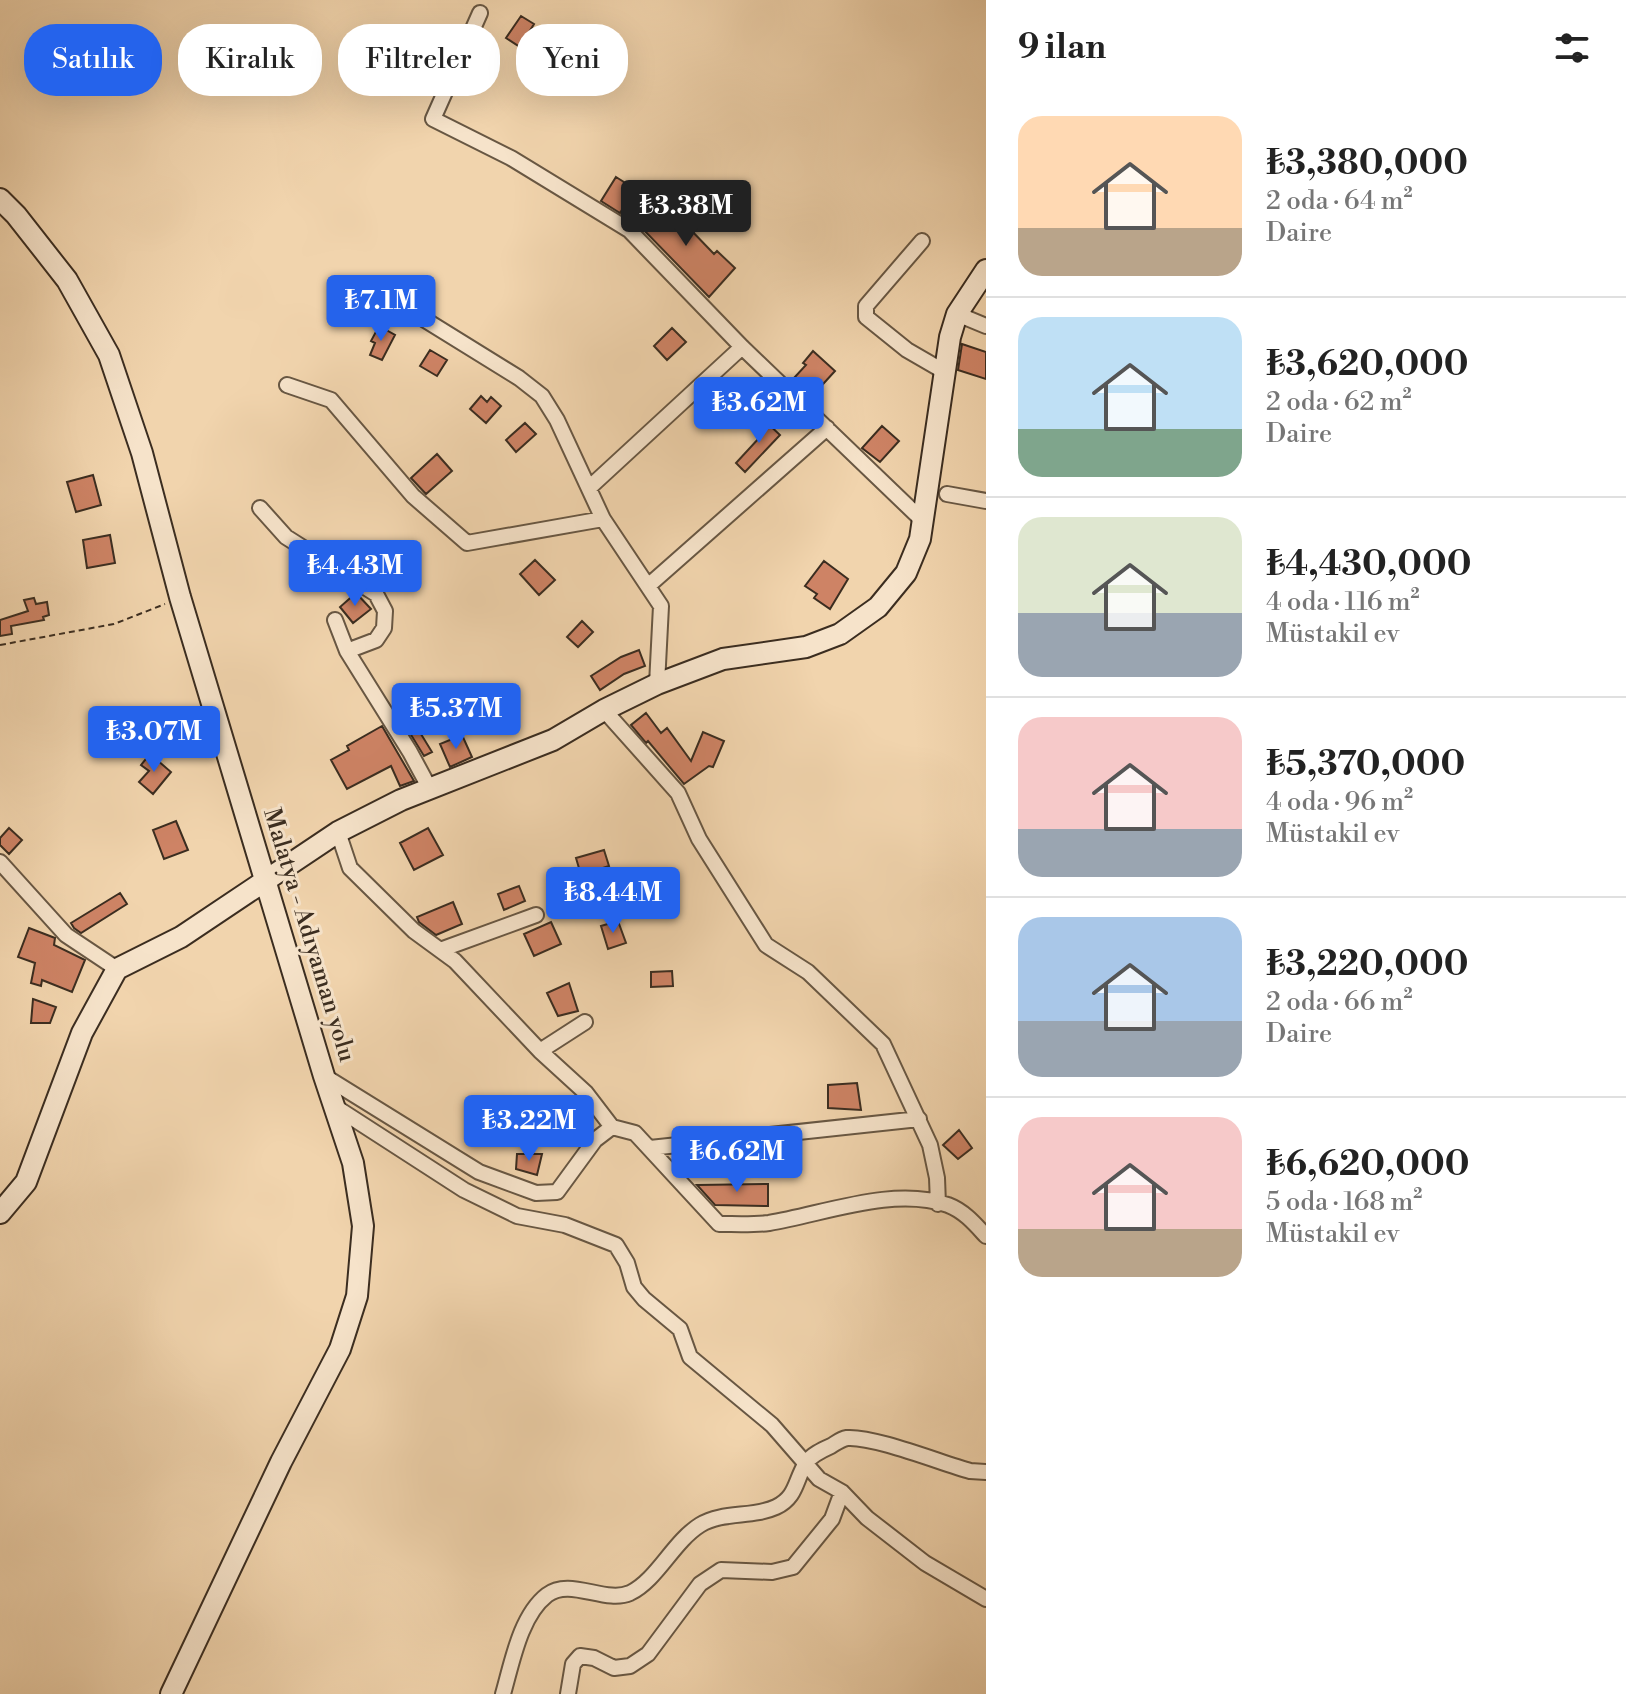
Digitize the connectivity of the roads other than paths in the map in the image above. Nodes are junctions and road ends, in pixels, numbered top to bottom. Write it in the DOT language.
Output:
graph roads {
  1 [pos="480,13"];
  2 [pos="0,199"];
  3 [pos="922,241"];
  4 [pos="986,270"];
  5 [pos="375,296"];
  6 [pos="957,314"];
  7 [pos="986,326"];
  8 [pos="742,347"];
  9 [pos="945,372"];
  10 [pos="287,385"];
  11 [pos="827,428"];
  12 [pos="589,488"];
  13 [pos="947,494"];
  14 [pos="986,501"];
  15 [pos="260,508"];
  16 [pos="603,519"];
  17 [pos="922,520"];
  18 [pos="648,586"];
  19 [pos="335,620"];
  20 [pos="347,651"];
  21 [pos="657,684"];
  22 [pos="604,710"];
  23 [pos="430,789"];
  24 [pos="338,832"];
  25 [pos="0,862"];
  26 [pos="266,879"];
  27 [pos="536,915"];
  28 [pos="440,950"];
  29 [pos="117,969"];
  30 [pos="585,1022"];
  31 [pos="540,1051"];
  32 [pos="324,1076"];
  33 [pos="337,1108"];
  34 [pos="919,1119"];
  35 [pos="612,1127"];
  36 [pos="650,1148"];
  37 [pos="938,1204"];
  38 [pos="0,1213"];
  39 [pos="986,1236"];
  40 [pos="806,1461"];
  41 [pos="986,1472"];
  42 [pos="842,1492"];
  43 [pos="986,1599"];
  44 [pos="171,1694"];
  45 [pos="503,1694"];
  46 [pos="568,1694"];
  1 -- 8 [label="street"];
  2 -- 26 [label="main road, Malatya - Adıyaman yolu"];
  3 -- 9 [label="street"];
  4 -- 6 [label="main road"];
  5 -- 12 [label="street"];
  6 -- 7 [label="street"];
  6 -- 9 [label="main road"];
  8 -- 11 [label="street"];
  8 -- 12 [label="street"];
  9 -- 17 [label="main road"];
  10 -- 16 [label="street"];
  11 -- 17 [label="street"];
  11 -- 18 [label="street"];
  12 -- 16 [label="street"];
  13 -- 14 [label="street"];
  15 -- 20 [label="street"];
  16 -- 18 [label="street"];
  17 -- 21 [label="main road"];
  18 -- 21 [label="street"];
  19 -- 20 [label="street"];
  20 -- 23 [label="street"];
  21 -- 22 [label="main road"];
  22 -- 23 [label="main road"];
  22 -- 34 [label="street"];
  23 -- 24 [label="main road"];
  24 -- 26 [label="main road"];
  24 -- 28 [label="street"];
  25 -- 29 [label="street"];
  26 -- 29 [label="main road"];
  26 -- 32 [label="main road, Malatya - Adıyaman yolu"];
  27 -- 28 [label="street"];
  28 -- 31 [label="street"];
  29 -- 38 [label="main road"];
  30 -- 31 [label="street"];
  31 -- 35 [label="street"];
  32 -- 33 [label="main road, Malatya - Adıyaman yolu"];
  32 -- 35 [label="street"];
  33 -- 40 [label="street"];
  33 -- 44 [label="main road, Malatya - Adıyaman yolu"];
  34 -- 36 [label="street"];
  34 -- 37 [label="street"];
  35 -- 36 [label="street"];
  36 -- 37 [label="street"];
  37 -- 39 [label="street"];
  40 -- 41 [label="street"];
  40 -- 42 [label="street"];
  40 -- 45 [label="street"];
  42 -- 43 [label="street"];
  42 -- 46 [label="street"];
}
